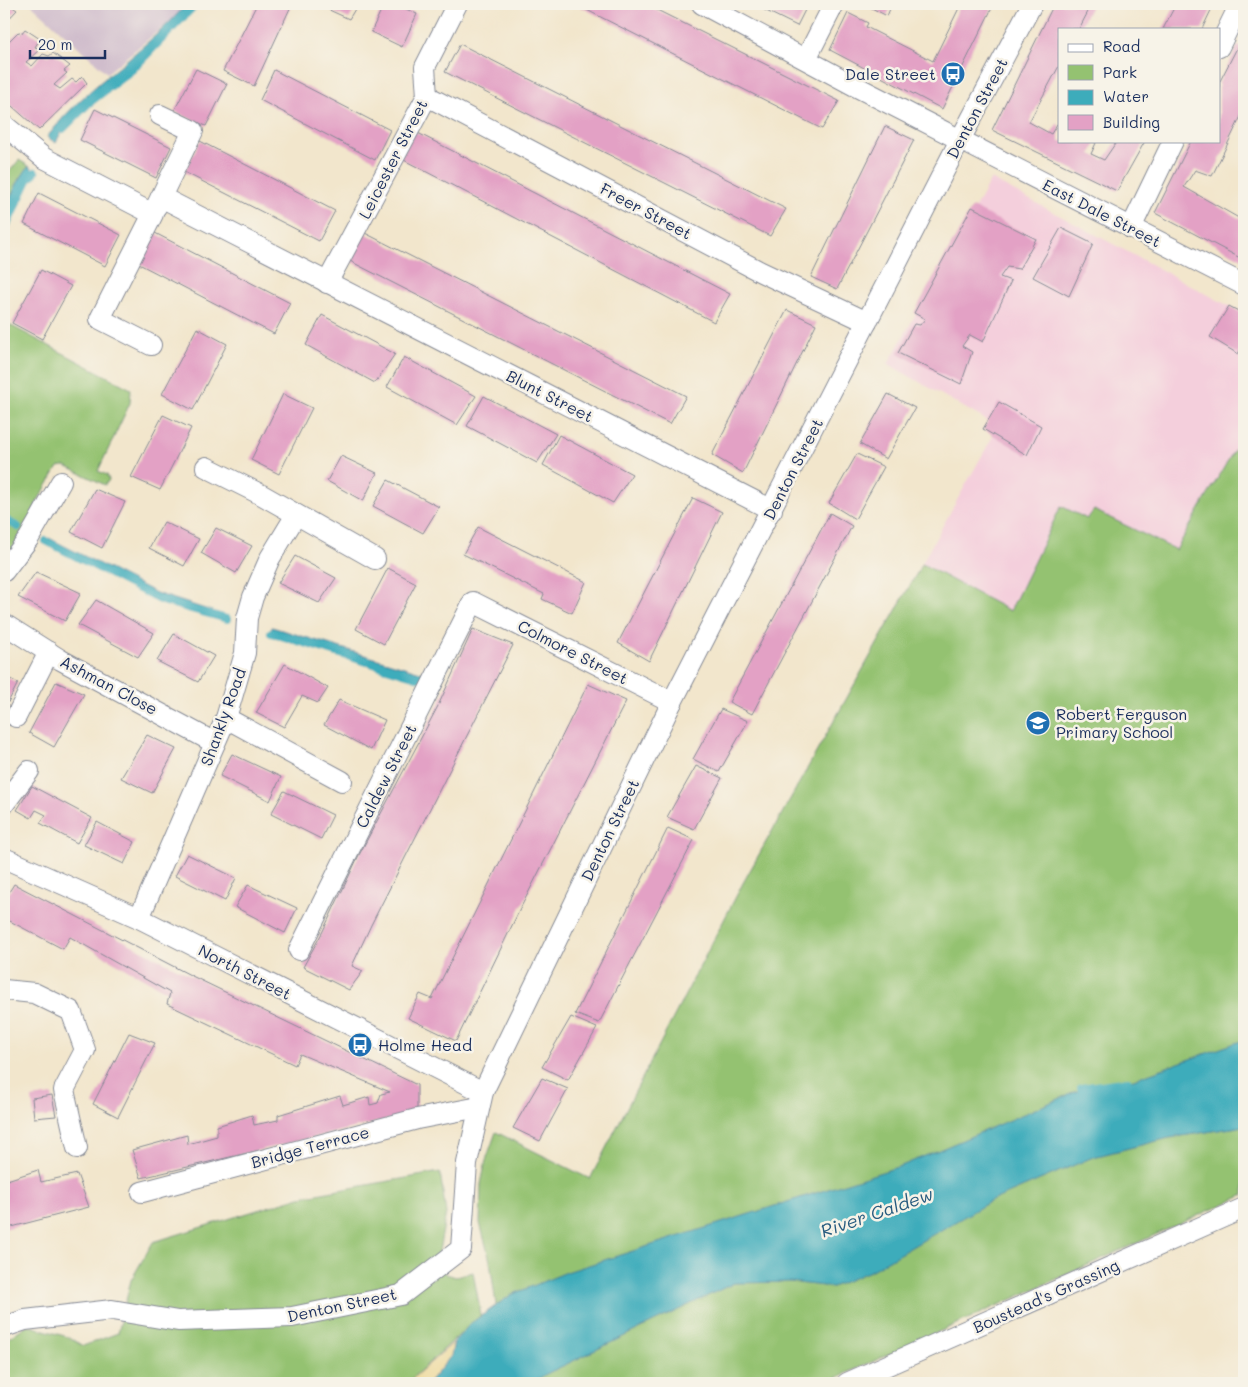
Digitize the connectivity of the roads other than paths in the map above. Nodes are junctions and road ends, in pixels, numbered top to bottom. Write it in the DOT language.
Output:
graph roads {
  1 [pos="457,4"];
  2 [pos="702,4"];
  3 [pos="834,4"];
  4 [pos="1032,4"];
  5 [pos="1240,4"];
  6 [pos="1220,45"];
  7 [pos="806,59"];
  8 [pos="427,96"];
  9 [pos="160,115"];
  10 [pos="4,125"];
  11 [pos="960,140"];
  12 [pos="1173,142"];
  13 [pos="162,204"];
  14 [pos="1131,228"];
  15 [pos="327,283"];
  16 [pos="1244,285"];
  17 [pos="868,322"];
  18 [pos="151,345"];
  19 [pos="206,467"];
  20 [pos="61,482"];
  21 [pos="772,510"];
  22 [pos="296,515"];
  23 [pos="375,558"];
  24 [pos="4,570"];
  25 [pos="473,602"];
  26 [pos="4,624"];
  27 [pos="50,652"];
  28 [pos="672,702"];
  29 [pos="16,717"];
  30 [pos="226,718"];
  31 [pos="215,743"];
  32 [pos="29,772"];
  33 [pos="342,782"];
  34 [pos="4,804"];
  35 [pos="4,858"];
  36 [pos="139,918"];
  37 [pos="298,950"];
  38 [pos="4,990"];
  39 [pos="481,1100"];
  40 [pos="77,1148"];
  41 [pos="142,1192"];
  42 [pos="1244,1208"];
  43 [pos="4,1327"];
  44 [pos="847,1383"];
  1 -- 8 [label="street, Leicester Street"];
  2 -- 7 [label="street"];
  3 -- 7 [label="street"];
  4 -- 11 [label="street, Denton Street"];
  5 -- 6 [label="street"];
  7 -- 11 [label="street"];
  8 -- 15 [label="street, Leicester Street"];
  8 -- 17 [label="street, Freer Street"];
  9 -- 13 [label="street"];
  10 -- 13 [label="street, Blunt Street"];
  11 -- 14 [label="street, East Dale Street"];
  11 -- 17 [label="street, Denton Street"];
  12 -- 14 [label="street"];
  13 -- 15 [label="street, Blunt Street"];
  13 -- 18 [label="street"];
  14 -- 16 [label="street, East Dale Street"];
  15 -- 21 [label="street, Blunt Street"];
  17 -- 21 [label="street, Denton Street"];
  19 -- 22 [label="street"];
  20 -- 24 [label="street"];
  21 -- 28 [label="street, Denton Street"];
  22 -- 23 [label="street"];
  22 -- 30 [label="street, Shankly Road"];
  25 -- 28 [label="street, Colmore Street"];
  25 -- 37 [label="street, Caldew Street"];
  26 -- 27 [label="street, Ashman Close"];
  27 -- 29 [label="street"];
  27 -- 31 [label="street, Ashman Close"];
  28 -- 39 [label="street, Denton Street"];
  30 -- 31 [label="street, Shankly Road"];
  30 -- 33 [label="street"];
  31 -- 36 [label="street, Shankly Road"];
  32 -- 34 [label="street"];
  35 -- 36 [label="street, North Street"];
  36 -- 39 [label="street, North Street"];
  38 -- 40 [label="street"];
  39 -- 41 [label="street, Bridge Terrace"];
  39 -- 43 [label="street, Denton Street"];
  42 -- 44 [label="street, Boustead's Grassing"];
}
